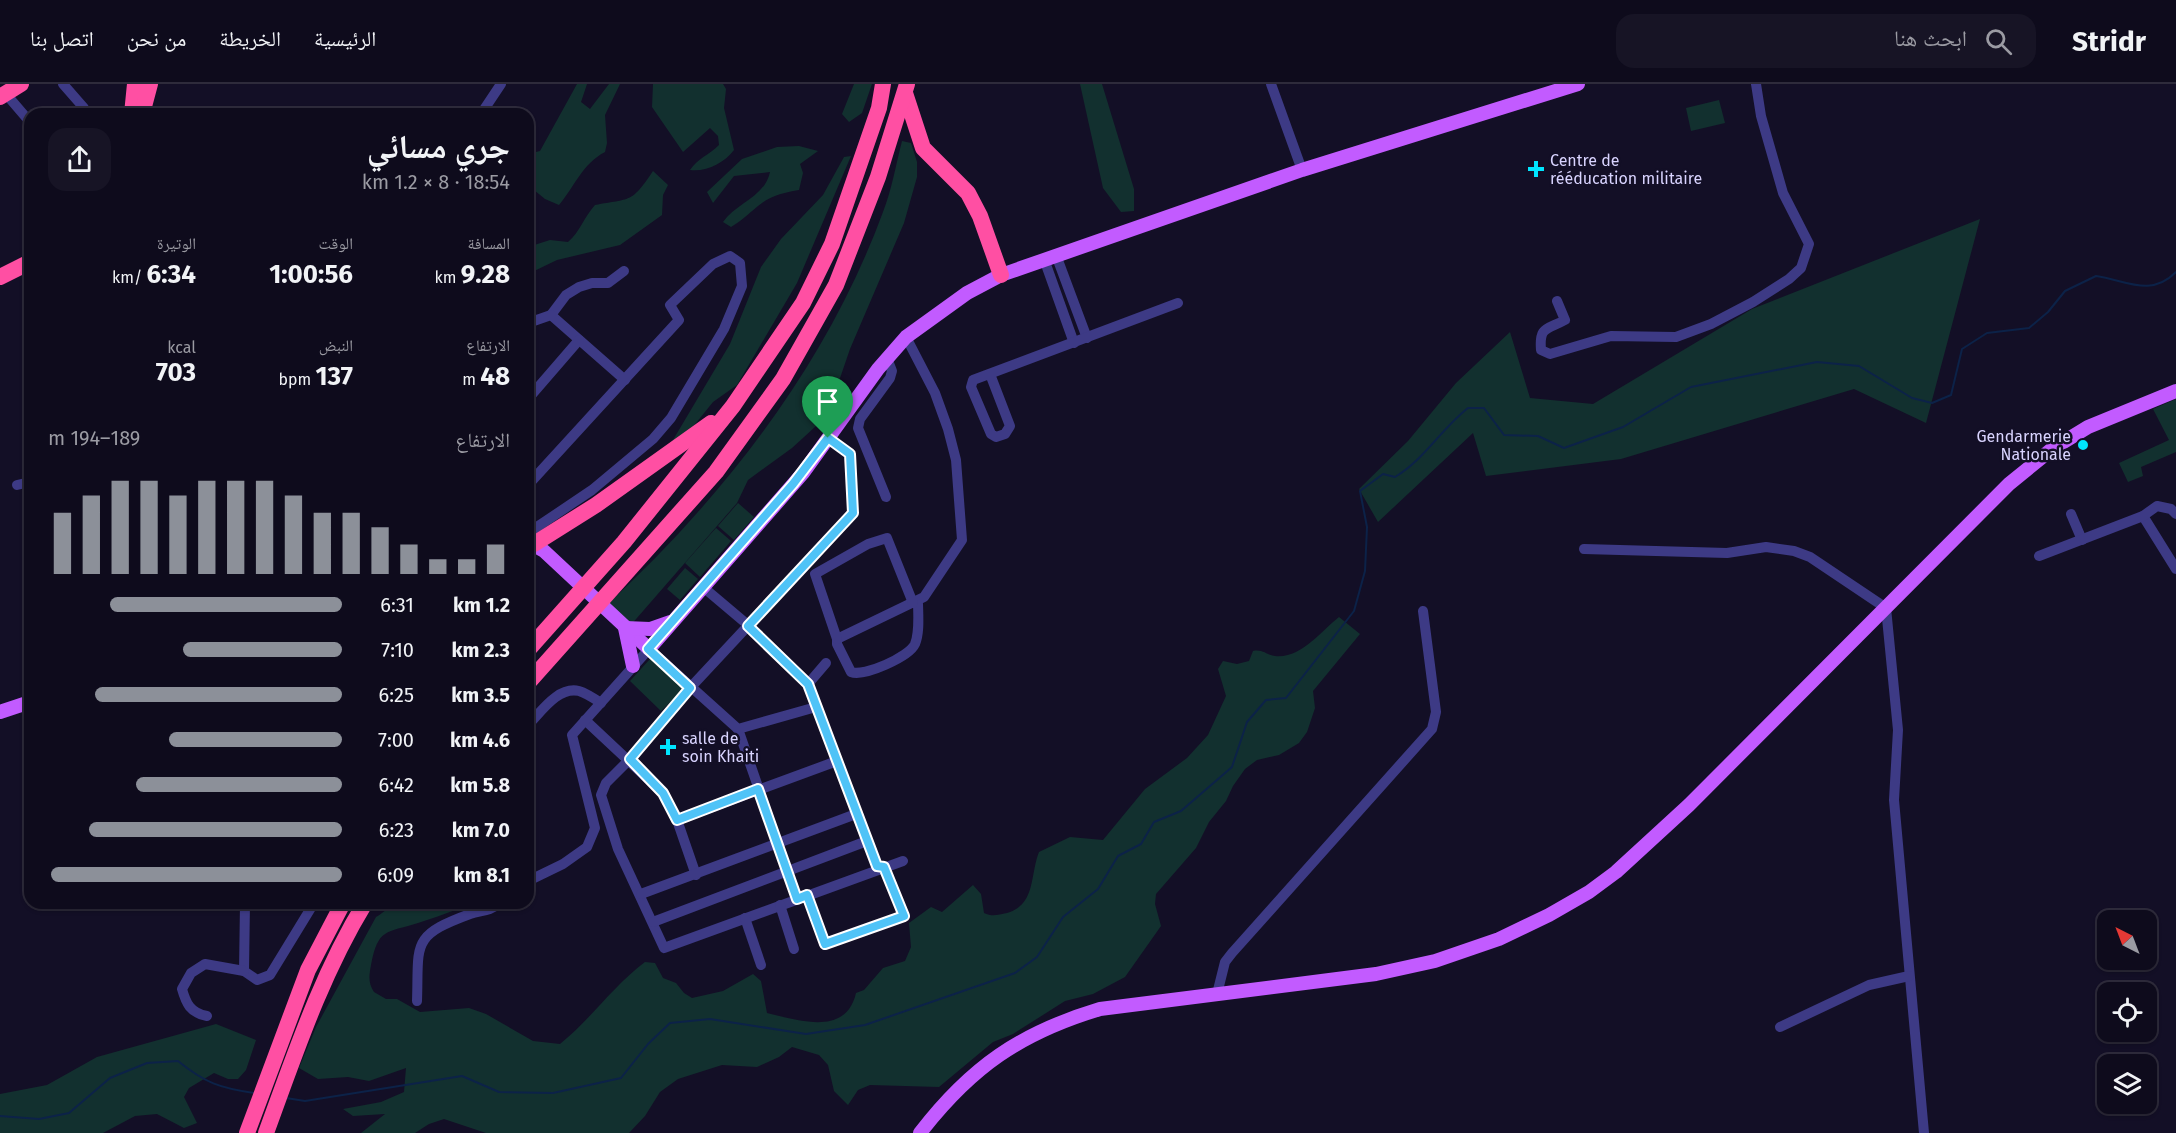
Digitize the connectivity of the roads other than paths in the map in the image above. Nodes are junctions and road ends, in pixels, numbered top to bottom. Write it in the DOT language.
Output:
graph roads {
  1 [pos="21,84"];
  2 [pos="63,84"];
  3 [pos="135,84"];
  4 [pos="144,84"];
  5 [pos="150,84"];
  6 [pos="501,84"];
  7 [pos="883,84"];
  8 [pos="1271,84"];
  9 [pos="1578,84"];
  10 [pos="1756,84"];
  11 [pos="906,88"];
  12 [pos="3,95"];
  13 [pos="84,108"];
  14 [pos="133,108"];
  15 [pos="142,108"];
  16 [pos="143,108"];
  17 [pos="485,108"];
  18 [pos="24,116"];
  19 [pos="919,139"];
  20 [pos="889,142"];
  21 [pos="1302,170"];
  22 [pos="1050,257"];
  23 [pos="24,265"];
  24 [pos="624,271"];
  25 [pos="1001,274"];
  26 [pos="24,276"];
  27 [pos="0,277"];
  28 [pos="0,287"];
  29 [pos="1557,301"];
  30 [pos="1178,303"];
  31 [pos="551,315"];
  32 [pos="534,320"];
  33 [pos="906,337"];
  34 [pos="1087,338"];
  35 [pos="579,340"];
  36 [pos="1074,343"];
  37 [pos="887,358"];
  38 [pos="990,374"];
  39 [pos="626,380"];
  40 [pos="2176,391"];
  41 [pos="534,392"];
  42 [pos="733,406"];
  43 [pos="828,438"];
  44 [pos="534,479"];
  45 [pos="24,483"];
  46 [pos="17,485"];
  47 [pos="886,497"];
  48 [pos="2071,514"];
  49 [pos="2176,514"];
  50 [pos="2143,516"];
  51 [pos="534,536"];
  52 [pos="534,537"];
  53 [pos="2082,540"];
  54 [pos="534,543"];
  55 [pos="1584,549"];
  56 [pos="2039,556"];
  57 [pos="2176,569"];
  58 [pos="703,587"];
  59 [pos="916,602"];
  60 [pos="1886,608"];
  61 [pos="1423,611"];
  62 [pos="672,622"];
  63 [pos="621,625"];
  64 [pos="748,626"];
  65 [pos="837,639"];
  66 [pos="534,643"];
  67 [pos="648,649"];
  68 [pos="826,663"];
  69 [pos="633,666"];
  70 [pos="534,676"];
  71 [pos="808,684"];
  72 [pos="690,688"];
  73 [pos="601,703"];
  74 [pos="24,704"];
  75 [pos="816,707"];
  76 [pos="0,711"];
  77 [pos="534,719"];
  78 [pos="585,720"];
  79 [pos="738,729"];
  80 [pos="630,759"];
  81 [pos="837,761"];
  82 [pos="758,789"];
  83 [pos="856,814"];
  84 [pos="677,820"];
  85 [pos="779,841"];
  86 [pos="867,841"];
  87 [pos="903,861"];
  88 [pos="884,867"];
  89 [pos="789,872"];
  90 [pos="696,875"];
  91 [pos="534,878"];
  92 [pos="641,894"];
  93 [pos="802,897"];
  94 [pos="780,905"];
  95 [pos="245,909"];
  96 [pos="310,909"];
  97 [pos="340,909"];
  98 [pos="362,909"];
  99 [pos="470,909"];
  100 [pos="478,909"];
  101 [pos="492,909"];
  102 [pos="745,918"];
  103 [pos="653,922"];
  104 [pos="794,949"];
  105 [pos="761,965"];
  106 [pos="244,971"];
  107 [pos="1909,976"];
  108 [pos="1217,994"];
  109 [pos="417,1001"];
  110 [pos="207,1016"];
  111 [pos="1779,1027"];
  112 [pos="247,1133"];
  113 [pos="266,1133"];
  114 [pos="920,1133"];
  115 [pos="1924,1133"];
  1 -- 12 [label="highway"];
  2 -- 13 [label="street"];
  3 -- 14 [label="highway"];
  4 -- 15 [label="highway"];
  5 -- 16 [label="highway"];
  6 -- 17 [label="street"];
  7 -- 42 [label="highway"];
  8 -- 21 [label="street"];
  9 -- 21 [label="main road"];
  10 -- 29 [label="street"];
  11 -- 19 [label="highway"];
  11 -- 20 [label="highway"];
  12 -- 18 [label="street"];
  19 -- 20 [label="highway"];
  19 -- 25 [label="highway"];
  20 -- 70 [label="highway"];
  21 -- 22 [label="main road"];
  22 -- 25 [label="main road"];
  22 -- 34 [label="street"];
  22 -- 36 [label="street"];
  23 -- 27 [label="highway"];
  24 -- 31 [label="street"];
  25 -- 33 [label="main road"];
  26 -- 28 [label="highway"];
  30 -- 34 [label="street"];
  31 -- 32 [label="street"];
  31 -- 35 [label="street"];
  33 -- 37 [label="main road"];
  33 -- 59 [label="street"];
  34 -- 36 [label="street"];
  35 -- 39 [label="street"];
  35 -- 41 [label="street"];
  36 -- 38 [label="street"];
  37 -- 43 [label="main road"];
  37 -- 47 [label="street"];
  38 -- 38 [label="street"];
  39 -- 44 [label="street"];
  39 -- 51 [label="street"];
  40 -- 60 [label="main road"];
  42 -- 52 [label="highway"];
  42 -- 66 [label="highway"];
  43 -- 58 [label="main road"];
  43 -- 64 [label="street"];
  45 -- 46 [label="street"];
  48 -- 53 [label="street"];
  49 -- 50 [label="street"];
  50 -- 53 [label="street"];
  50 -- 57 [label="street"];
  53 -- 56 [label="street"];
  54 -- 63 [label="main road"];
  55 -- 60 [label="street"];
  58 -- 62 [label="main road"];
  58 -- 64 [label="street"];
  59 -- 65 [label="street"];
  59 -- 65 [label="street"];
  59 -- 65 [label="street"];
  60 -- 107 [label="street"];
  60 -- 108 [label="main road"];
  61 -- 108 [label="street"];
  62 -- 63 [label="main road"];
  62 -- 67 [label="main road"];
  63 -- 67 [label="main road"];
  63 -- 69 [label="main road"];
  64 -- 71 [label="street"];
  64 -- 72 [label="street"];
  67 -- 69 [label="street"];
  67 -- 72 [label="street"];
  68 -- 71 [label="street"];
  69 -- 73 [label="street"];
  71 -- 75 [label="street"];
  72 -- 79 [label="street"];
  72 -- 80 [label="street"];
  73 -- 77 [label="street"];
  73 -- 78 [label="street"];
  74 -- 76 [label="main road"];
  75 -- 79 [label="street"];
  75 -- 81 [label="street"];
  78 -- 80 [label="street"];
  78 -- 91 [label="street"];
  79 -- 82 [label="street"];
  80 -- 84 [label="street"];
  80 -- 92 [label="street"];
  81 -- 82 [label="street"];
  81 -- 83 [label="street"];
  82 -- 84 [label="street"];
  82 -- 85 [label="street"];
  83 -- 85 [label="street"];
  83 -- 86 [label="street"];
  84 -- 90 [label="street"];
  85 -- 89 [label="street"];
  85 -- 90 [label="street"];
  86 -- 88 [label="street"];
  86 -- 89 [label="street"];
  87 -- 88 [label="street"];
  88 -- 93 [label="street"];
  88 -- 93 [label="street"];
  89 -- 93 [label="street"];
  89 -- 103 [label="street"];
  90 -- 92 [label="street"];
  92 -- 103 [label="street"];
  93 -- 94 [label="street"];
  94 -- 102 [label="street"];
  94 -- 104 [label="street"];
  95 -- 106 [label="street"];
  96 -- 106 [label="street"];
  97 -- 112 [label="highway"];
  98 -- 113 [label="highway"];
  99 -- 109 [label="street"];
  100 -- 101 [label="street"];
  102 -- 103 [label="street"];
  102 -- 105 [label="street"];
  106 -- 110 [label="street"];
  107 -- 111 [label="street"];
  107 -- 115 [label="street"];
  108 -- 114 [label="main road"];
}
